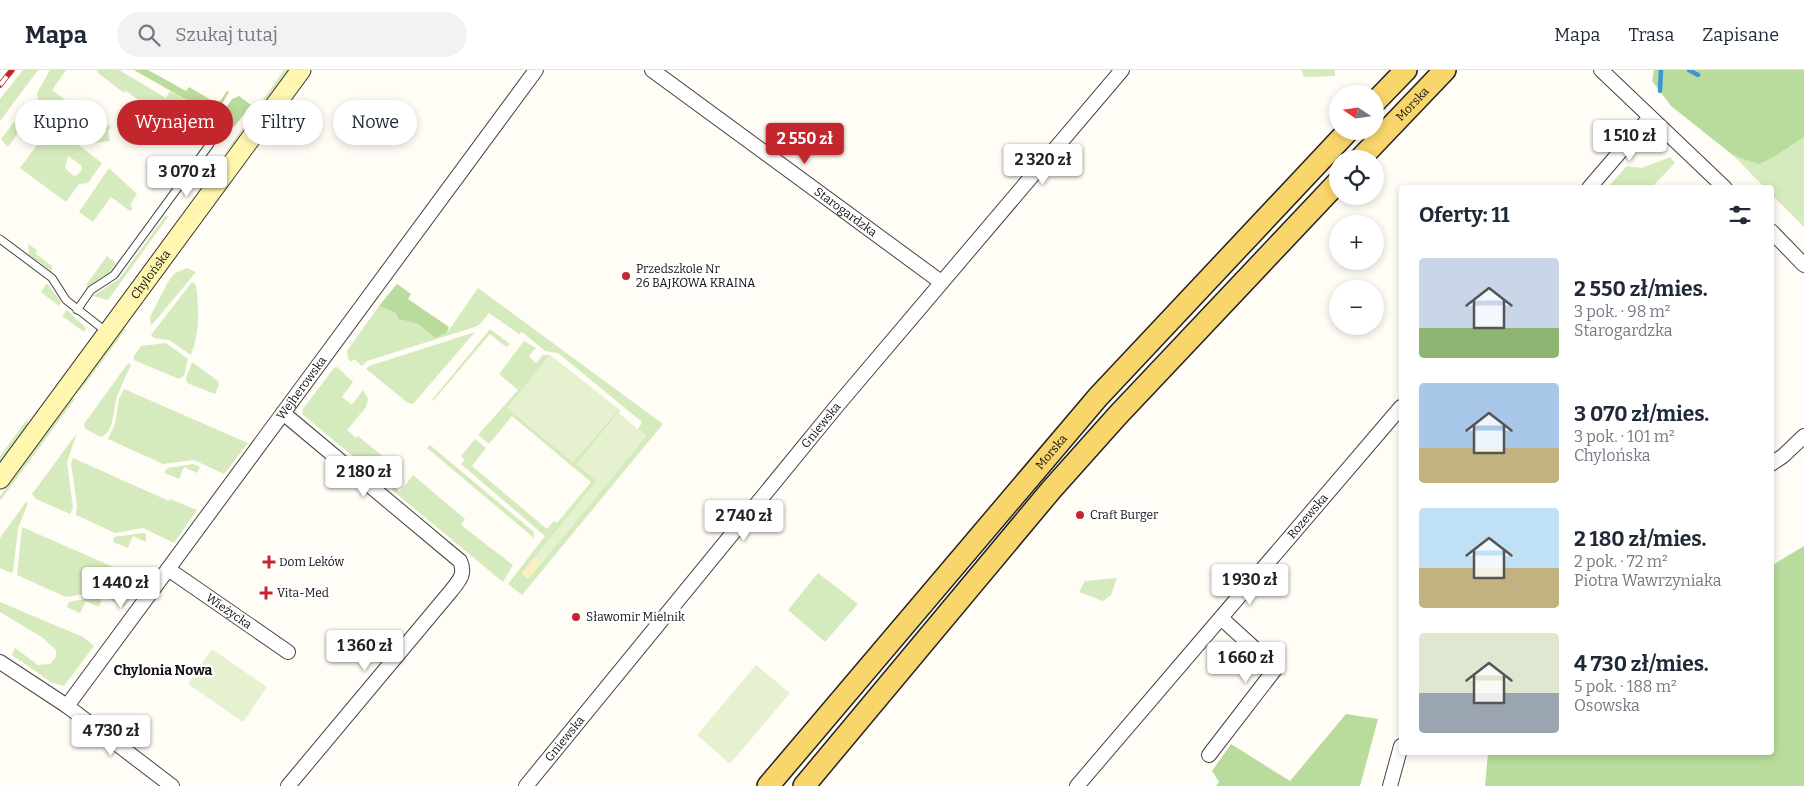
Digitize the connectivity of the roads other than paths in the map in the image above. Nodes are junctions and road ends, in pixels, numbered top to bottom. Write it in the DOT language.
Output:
graph roads {
  1 [pos="301,70"];
  2 [pos="536,70"];
  3 [pos="652,70"];
  4 [pos="1122,70"];
  5 [pos="1406,70"];
  6 [pos="1445,70"];
  7 [pos="1601,70"];
  8 [pos="1384,93"];
  9 [pos="1650,117"];
  10 [pos="1340,140"];
  11 [pos="209,145"];
  12 [pos="1369,150"];
  13 [pos="1592,185"];
  14 [pos="1722,185"];
  15 [pos="1329,191"];
  16 [pos="1774,234"];
  17 [pos="0,240"];
  18 [pos="1804,265"];
  19 [pos="942,282"];
  20 [pos="77,310"];
  21 [pos="108,333"];
  22 [pos="1399,409"];
  23 [pos="283,413"];
  24 [pos="1804,436"];
  25 [pos="1774,462"];
  26 [pos="0,479"];
  27 [pos="168,569"];
  28 [pos="1221,618"];
  29 [pos="288,652"];
  30 [pos="0,662"];
  31 [pos="67,706"];
  32 [pos="1399,753"];
  33 [pos="1209,755"];
  34 [pos="172,786"];
  35 [pos="288,786"];
  36 [pos="526,786"];
  37 [pos="768,786"];
  38 [pos="804,786"];
  39 [pos="1077,786"];
  40 [pos="1390,786"];
  1 -- 21 [label="street, Chylońska"];
  2 -- 23 [label="street, Wejherowska"];
  3 -- 19 [label="street, Starogardzka"];
  4 -- 19 [label="street, Gniewska"];
  5 -- 8 [label="main road"];
  6 -- 12 [label="main road, Morska"];
  7 -- 9 [label="street"];
  9 -- 13 [label="street"];
  9 -- 14 [label="street"];
  10 -- 37 [label="main road, Morska"];
  11 -- 20 [label="lane"];
  15 -- 38 [label="main road"];
  16 -- 18 [label="street"];
  17 -- 20 [label="lane"];
  19 -- 36 [label="street, Gniewska"];
  20 -- 21 [label="lane"];
  21 -- 26 [label="street, Chylońska"];
  22 -- 28 [label="street, Rozewska"];
  23 -- 27 [label="street, Wejherowska"];
  23 -- 35 [label="street"];
  24 -- 25 [label="street"];
  27 -- 29 [label="street, Wieżycka"];
  27 -- 31 [label="street, Wejherowska"];
  28 -- 33 [label="street"];
  28 -- 39 [label="street, Rozewska"];
  30 -- 31 [label="street"];
  31 -- 34 [label="street"];
  32 -- 40 [label="street"];
}
